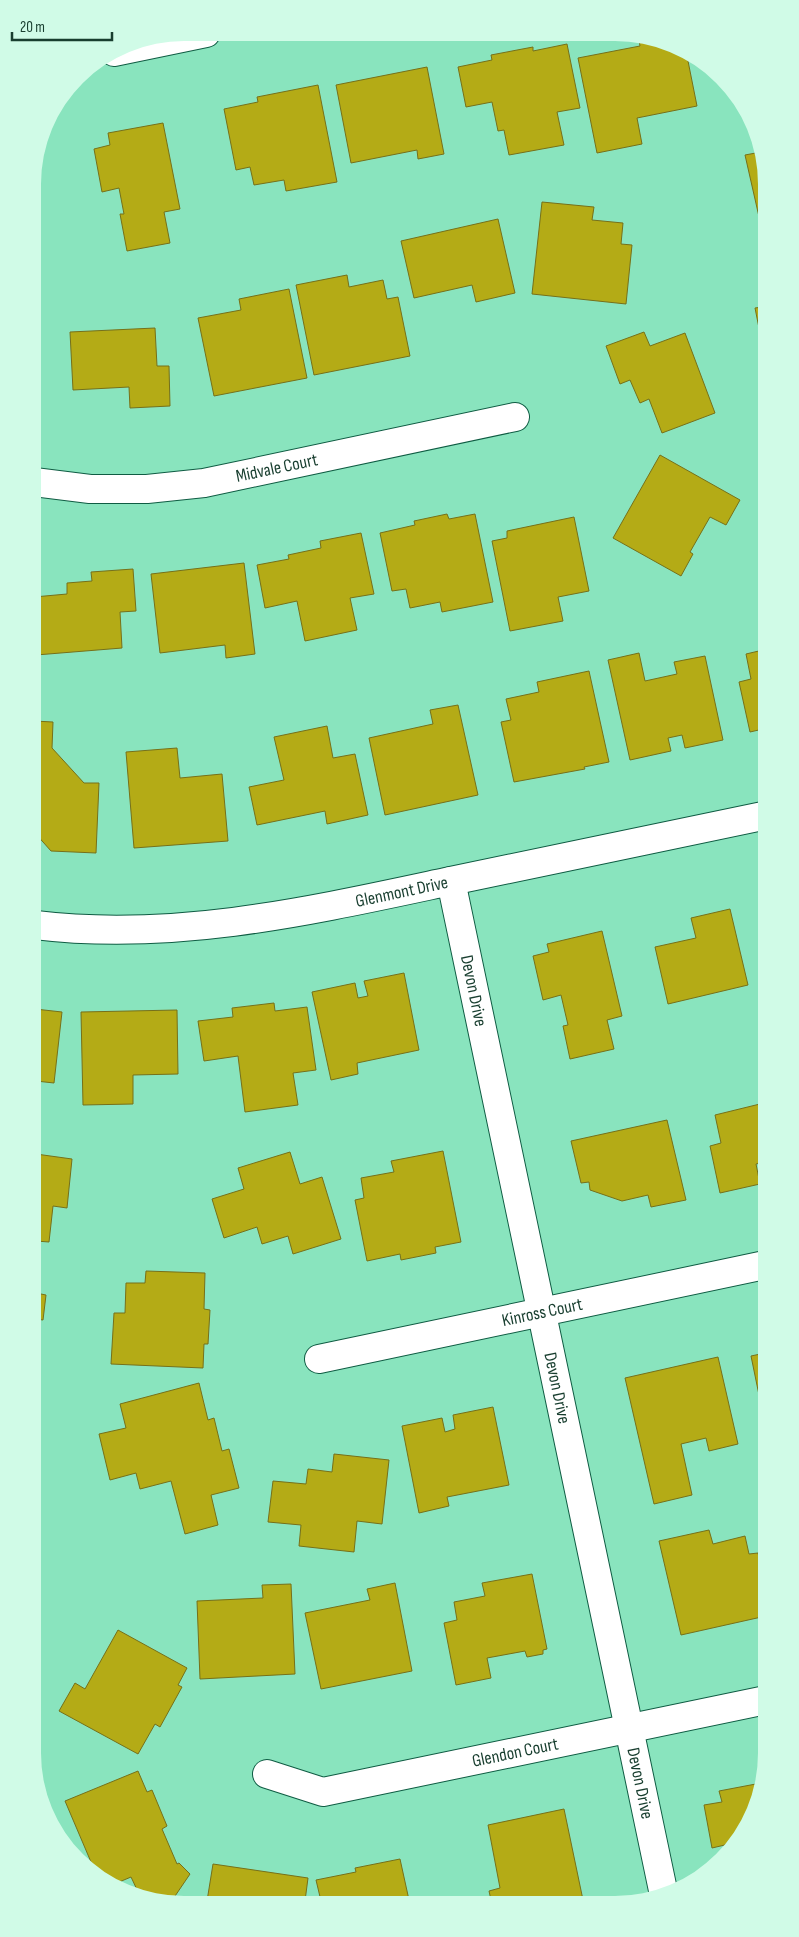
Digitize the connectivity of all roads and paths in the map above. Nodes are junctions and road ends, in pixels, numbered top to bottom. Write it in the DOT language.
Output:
graph roads {
  1 [pos="516,418"];
  2 [pos="42,483"];
  3 [pos="758,817"];
  4 [pos="451,881"];
  5 [pos="42,926"];
  6 [pos="757,1267"];
  7 [pos="542,1312"];
  8 [pos="319,1359"];
  9 [pos="757,1702"];
  10 [pos="630,1729"];
  11 [pos="267,1774"];
  12 [pos="662,1887"];
  1 -- 2 [label="street, Midvale Court"];
  3 -- 4 [label="street, Glenmont Drive"];
  4 -- 5 [label="street, Glenmont Drive"];
  4 -- 7 [label="street, Devon Drive"];
  6 -- 7 [label="street, Kinross Court"];
  7 -- 8 [label="street, Kinross Court"];
  7 -- 10 [label="street, Devon Drive"];
  9 -- 10 [label="street, Glendon Court"];
  10 -- 11 [label="street, Glendon Court"];
  10 -- 12 [label="street, Devon Drive"];
}
